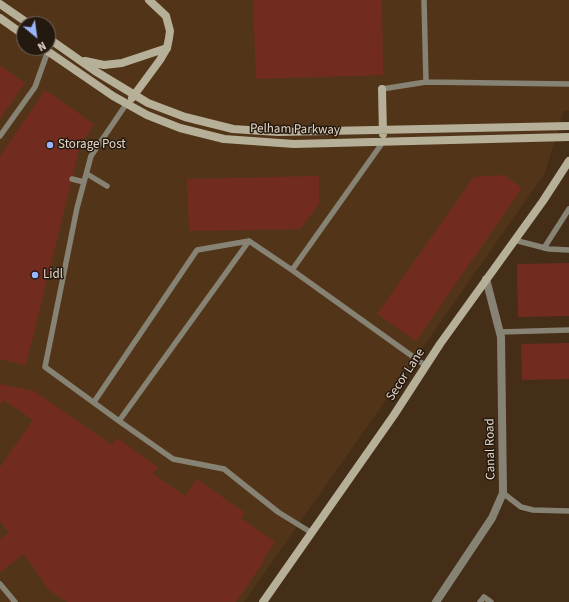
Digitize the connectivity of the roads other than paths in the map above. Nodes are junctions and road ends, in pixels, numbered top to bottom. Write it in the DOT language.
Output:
graph roads {
  1 [pos="149,0"];
  2 [pos="424,0"];
  3 [pos="0,4"];
  4 [pos="17,16"];
  5 [pos="0,18"];
  6 [pos="16,29"];
  7 [pos="56,44"];
  8 [pos="167,48"];
  9 [pos="44,56"];
  10 [pos="55,56"];
  11 [pos="77,58"];
  12 [pos="426,82"];
  13 [pos="569,84"];
  14 [pos="382,88"];
  15 [pos="134,95"];
  16 [pos="127,104"];
  17 [pos="569,126"];
  18 [pos="383,130"];
  19 [pos="0,136"];
  20 [pos="569,137"];
  21 [pos="383,142"];
  22 [pos="569,161"];
  23 [pos="86,174"];
  24 [pos="72,179"];
  25 [pos="84,182"];
  26 [pos="107,186"];
  27 [pos="569,209"];
  28 [pos="514,240"];
  29 [pos="249,241"];
  30 [pos="544,248"];
  31 [pos="569,250"];
  32 [pos="292,270"];
  33 [pos="486,279"];
  34 [pos="569,330"];
  35 [pos="500,332"];
  36 [pos="426,366"];
  37 [pos="94,402"];
  38 [pos="119,420"];
  39 [pos="503,493"];
  40 [pos="569,511"];
  41 [pos="312,533"];
  42 [pos="0,584"];
  43 [pos="15,602"];
  44 [pos="263,602"];
  45 [pos="436,602"];
  46 [pos="480,602"];
  47 [pos="491,602"];
  1 -- 8 [label="main road"];
  2 -- 12 [label="lane"];
  3 -- 4 [label="main road"];
  5 -- 6 [label="main road"];
  7 -- 11 [label="main road, Pelham Parkway"];
  8 -- 11 [label="main road"];
  8 -- 15 [label="main road"];
  9 -- 19 [label="lane"];
  10 -- 16 [label="main road, Pelham Parkway"];
  11 -- 15 [label="main road, Pelham Parkway"];
  12 -- 13 [label="lane"];
  12 -- 14 [label="lane"];
  14 -- 18 [label="main road"];
  15 -- 16 [label="main road"];
  15 -- 18 [label="main road, Pelham Parkway"];
  16 -- 21 [label="main road, Pelham Parkway"];
  16 -- 23 [label="lane"];
  17 -- 18 [label="main road, Pelham Parkway"];
  18 -- 21 [label="main road"];
  20 -- 21 [label="main road, Pelham Parkway"];
  21 -- 32 [label="lane"];
  22 -- 28 [label="main road, Secor Lane"];
  23 -- 25 [label="lane"];
  23 -- 26 [label="lane"];
  24 -- 25 [label="lane"];
  25 -- 37 [label="lane"];
  27 -- 30 [label="lane"];
  28 -- 30 [label="lane"];
  28 -- 33 [label="main road, Secor Lane"];
  29 -- 32 [label="lane"];
  29 -- 37 [label="lane"];
  29 -- 38 [label="lane"];
  30 -- 31 [label="lane"];
  32 -- 36 [label="lane"];
  33 -- 35 [label="street, Canal Road"];
  33 -- 36 [label="main road, Secor Lane"];
  34 -- 35 [label="lane"];
  35 -- 39 [label="street, Canal Road"];
  36 -- 41 [label="main road, Secor Lane"];
  37 -- 38 [label="lane"];
  38 -- 41 [label="lane"];
  39 -- 40 [label="lane"];
  39 -- 45 [label="street, Canal Road"];
  41 -- 44 [label="main road, Secor Lane"];
  42 -- 43 [label="lane"];
  46 -- 47 [label="lane"];
}
